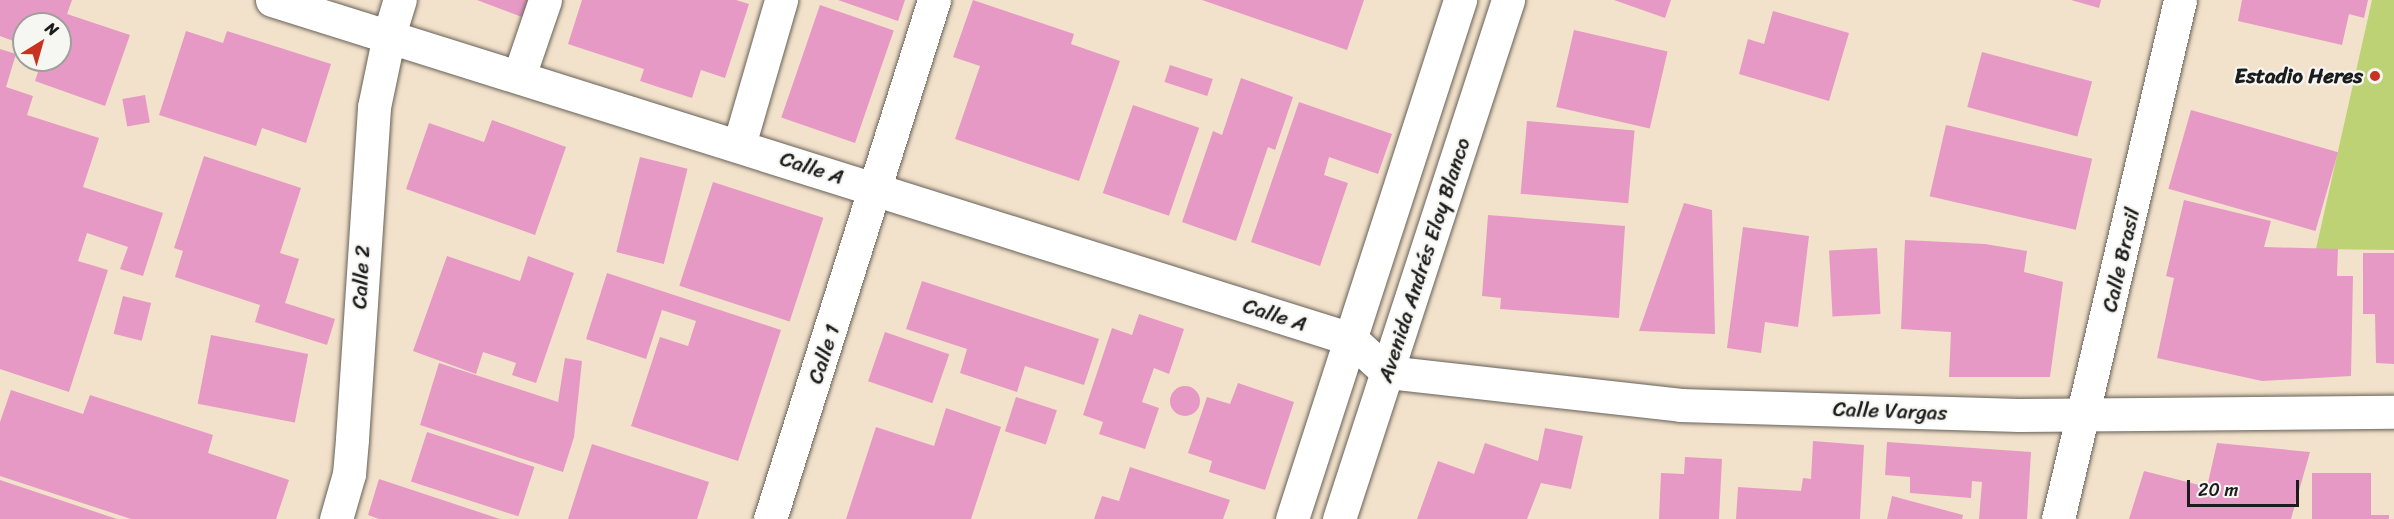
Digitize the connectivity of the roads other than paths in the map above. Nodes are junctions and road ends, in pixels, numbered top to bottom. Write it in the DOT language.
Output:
graph roads {
  1 [pos="272,0"];
  2 [pos="400,0"];
  3 [pos="545,0"];
  4 [pos="781,0"];
  5 [pos="934,0"];
  6 [pos="1460,0"];
  7 [pos="1508,0"];
  8 [pos="2180,0"];
  9 [pos="388,35"];
  10 [pos="519,76"];
  11 [pos="739,145"];
  12 [pos="876,188"];
  13 [pos="1351,339"];
  14 [pos="1387,372"];
  15 [pos="2394,412"];
  16 [pos="2085,415"];
  17 [pos="336,519"];
  18 [pos="770,519"];
  19 [pos="1292,519"];
  20 [pos="1339,519"];
  21 [pos="2058,519"];
  1 -- 9 [label="street, Calle A"];
  2 -- 9 [label="street, Calle 2"];
  3 -- 10 [label="street"];
  4 -- 11 [label="street"];
  5 -- 12 [label="street, Calle 1"];
  6 -- 13 [label="street"];
  7 -- 14 [label="street, Avenida Andrés Eloy Blanco"];
  8 -- 16 [label="street, Calle Brasil"];
  9 -- 10 [label="street, Calle A"];
  9 -- 17 [label="street, Calle 2"];
  10 -- 11 [label="street, Calle A"];
  11 -- 12 [label="street, Calle A"];
  12 -- 13 [label="street, Calle A"];
  12 -- 18 [label="street, Calle 1"];
  13 -- 14 [label="street"];
  13 -- 19 [label="street"];
  14 -- 16 [label="street, Calle Vargas"];
  14 -- 20 [label="street, Avenida Andrés Eloy Blanco"];
  15 -- 16 [label="street, Calle Vargas"];
  16 -- 21 [label="street, Calle Brasil"];
}
